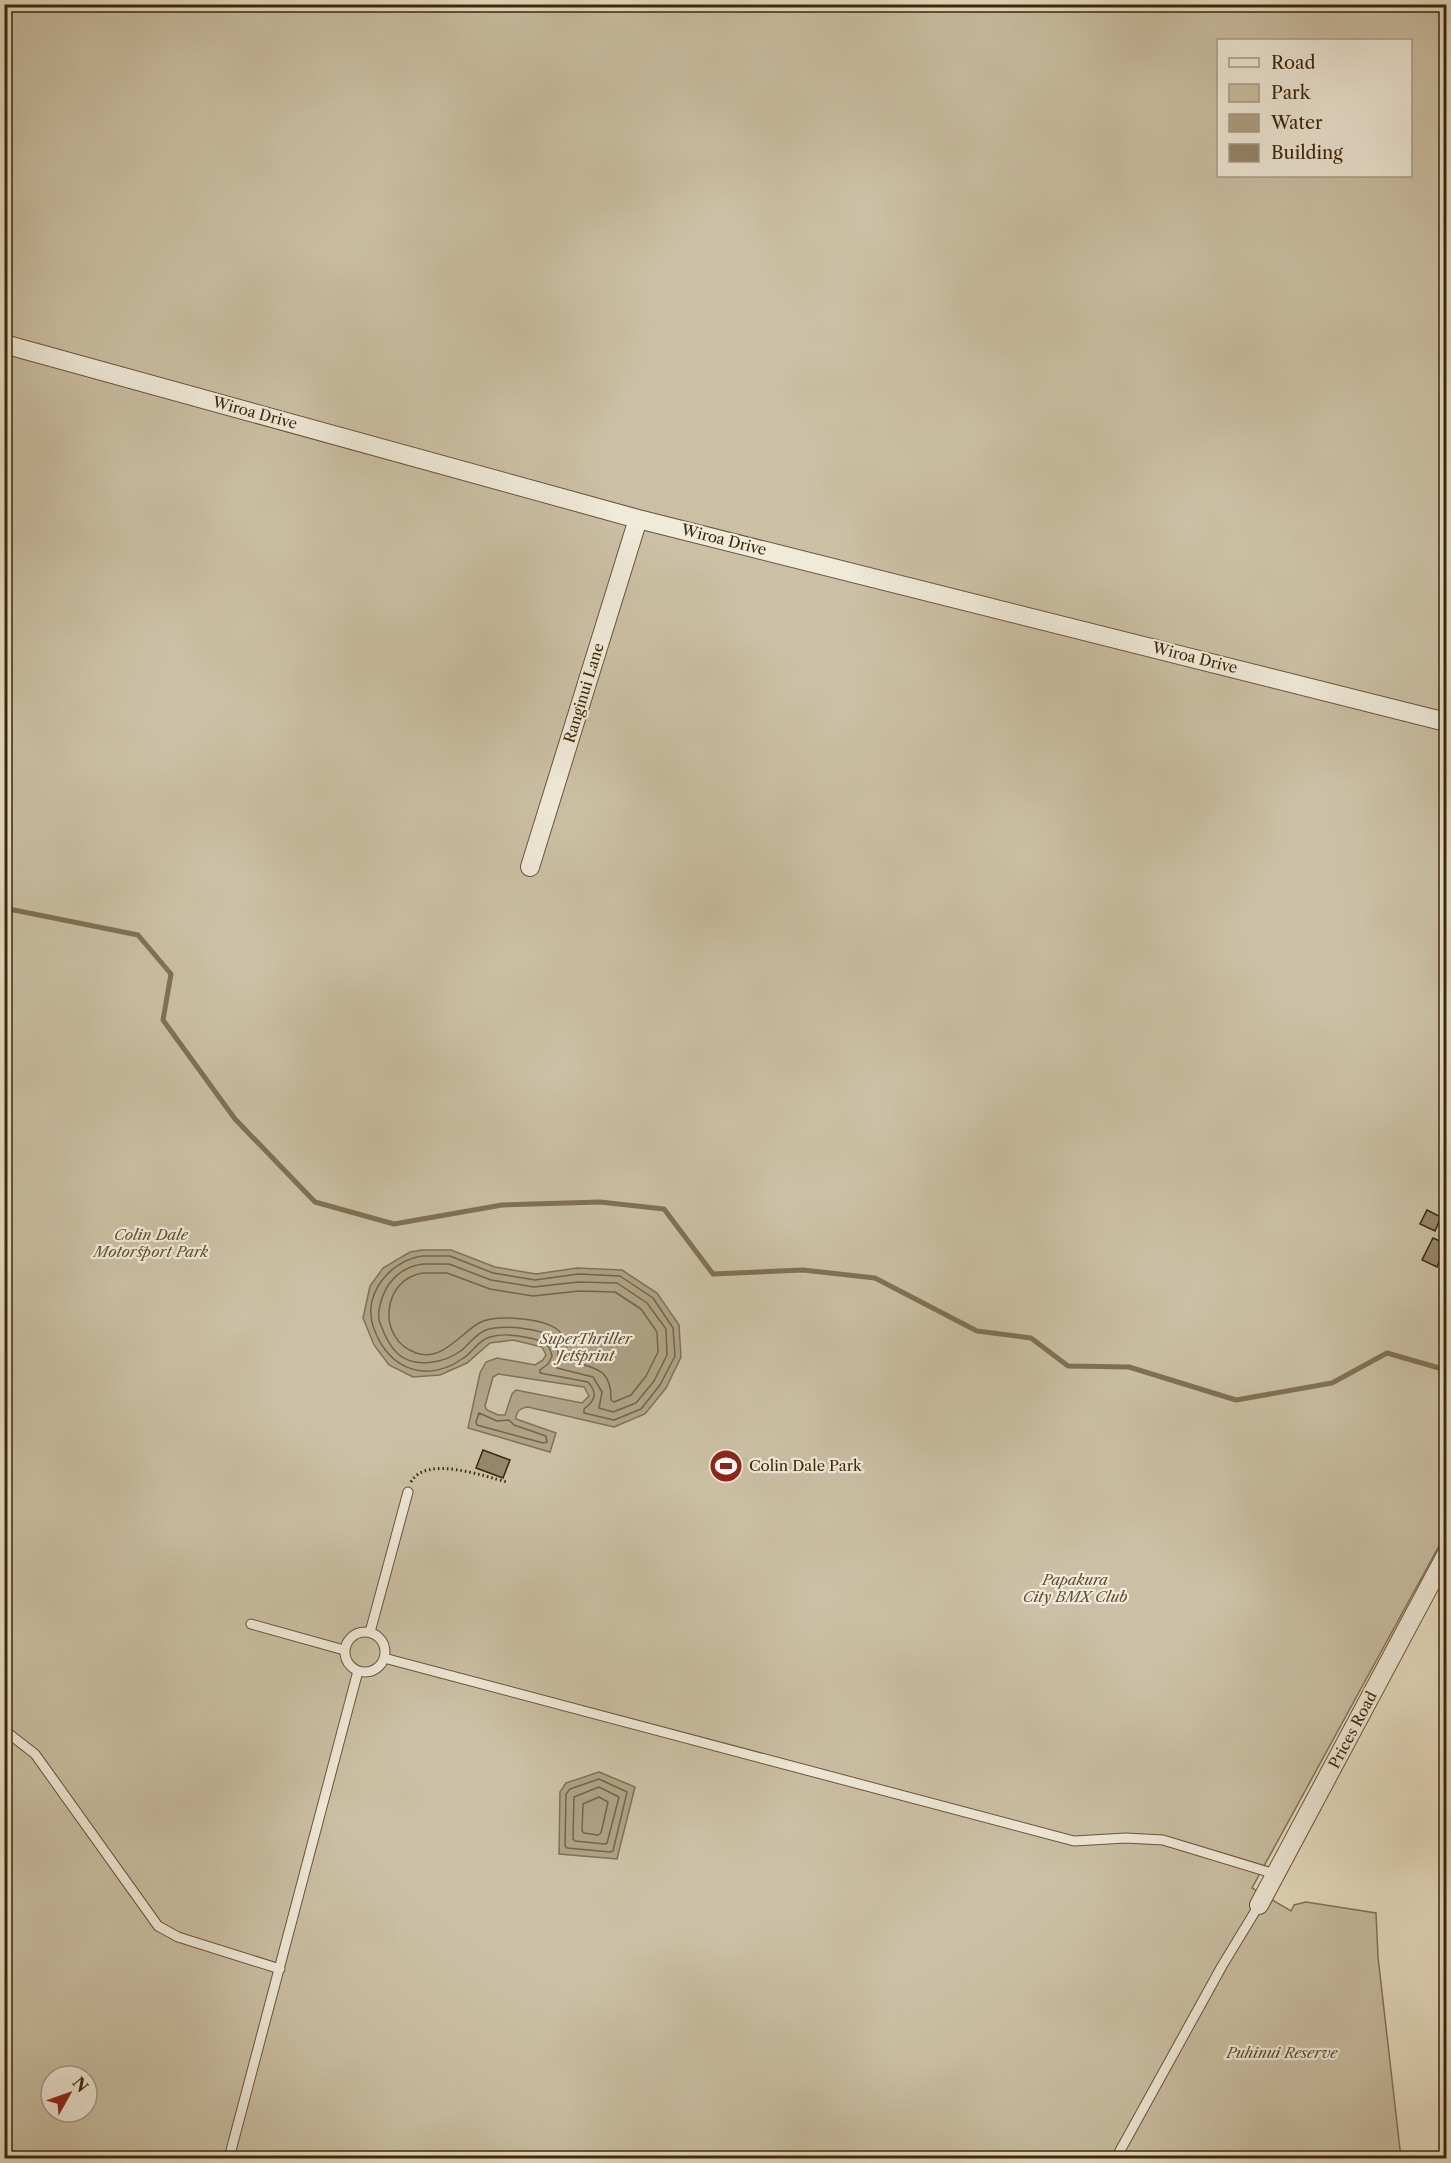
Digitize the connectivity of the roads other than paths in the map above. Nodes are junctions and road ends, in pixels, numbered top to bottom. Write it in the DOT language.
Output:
graph roads {
  1 [pos="4,344"];
  2 [pos="638,519"];
  3 [pos="1446,722"];
  4 [pos="530,867"];
  5 [pos="408,1492"];
  6 [pos="1446,1555"];
  7 [pos="250,1624"];
  8 [pos="369,1632"];
  9 [pos="344,1650"];
  10 [pos="384,1658"];
  11 [pos="358,1671"];
  12 [pos="4,1730"];
  13 [pos="1275,1874"];
  14 [pos="1259,1905"];
  15 [pos="280,1969"];
  16 [pos="230,2158"];
  17 [pos="1116,2158"];
  1 -- 2 [label="street, Wiroa Drive"];
  2 -- 3 [label="street, Wiroa Drive"];
  2 -- 4 [label="street, Ranginui Lane"];
  5 -- 8 [label="lane"];
  6 -- 13 [label="street, Prices Road"];
  7 -- 9 [label="lane"];
  8 -- 9 [label="lane"];
  8 -- 10 [label="lane"];
  9 -- 11 [label="lane"];
  10 -- 11 [label="lane"];
  10 -- 13 [label="lane"];
  11 -- 15 [label="lane"];
  12 -- 15 [label="lane"];
  13 -- 14 [label="street, Prices Road"];
  14 -- 17 [label="lane"];
  15 -- 16 [label="lane"];
}
